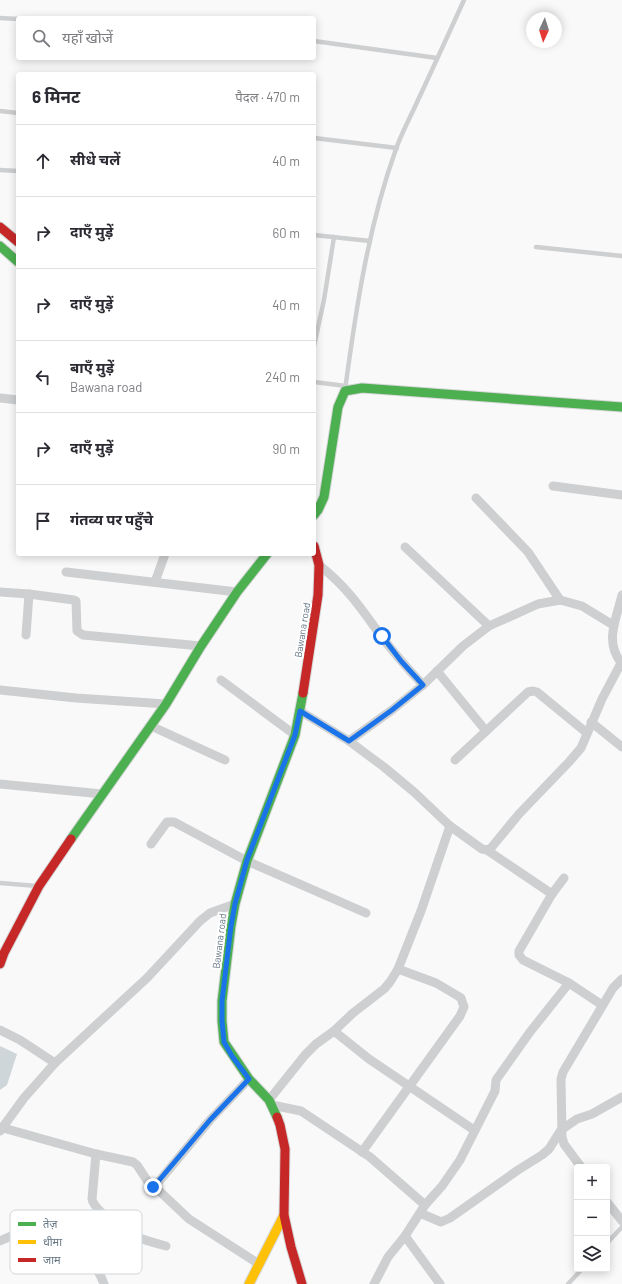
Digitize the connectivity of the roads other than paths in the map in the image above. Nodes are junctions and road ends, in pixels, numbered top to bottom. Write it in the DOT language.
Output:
graph roads {
  1 [pos="464,0"];
  2 [pos="0,18"];
  3 [pos="16,19"];
  4 [pos="316,41"];
  5 [pos="437,58"];
  6 [pos="0,112"];
  7 [pos="16,113"];
  8 [pos="316,138"];
  9 [pos="397,148"];
  10 [pos="0,170"];
  11 [pos="16,171"];
  12 [pos="0,227"];
  13 [pos="316,235"];
  14 [pos="334,237"];
  15 [pos="16,240"];
  16 [pos="370,241"];
  17 [pos="0,246"];
  18 [pos="536,247"];
  19 [pos="622,256"];
  20 [pos="16,260"];
  21 [pos="316,337"];
  22 [pos="316,382"];
  23 [pos="346,388"];
  24 [pos="0,398"];
  25 [pos="16,400"];
  26 [pos="622,407"];
  27 [pos="552,486"];
  28 [pos="622,495"];
  29 [pos="476,498"];
  30 [pos="316,512"];
  31 [pos="405,547"];
  32 [pos="316,554"];
  33 [pos="164,556"];
  34 [pos="265,556"];
  35 [pos="319,565"];
  36 [pos="66,572"];
  37 [pos="155,582"];
  38 [pos="0,592"];
  39 [pos="237,592"];
  40 [pos="29,594"];
  41 [pos="622,595"];
  42 [pos="560,600"];
  43 [pos="489,626"];
  44 [pos="613,626"];
  45 [pos="26,635"];
  46 [pos="201,646"];
  47 [pos="621,664"];
  48 [pos="438,671"];
  49 [pos="221,680"];
  50 [pos="423,685"];
  51 [pos="0,690"];
  52 [pos="166,704"];
  53 [pos="300,711"];
  54 [pos="591,722"];
  55 [pos="151,726"];
  56 [pos="486,731"];
  57 [pos="587,733"];
  58 [pos="295,735"];
  59 [pos="349,741"];
  60 [pos="622,747"];
  61 [pos="225,760"];
  62 [pos="455,760"];
  63 [pos="0,784"];
  64 [pos="102,794"];
  65 [pos="450,826"];
  66 [pos="151,844"];
  67 [pos="487,850"];
  68 [pos="247,860"];
  69 [pos="564,878"];
  70 [pos="0,883"];
  71 [pos="39,886"];
  72 [pos="552,894"];
  73 [pos="235,904"];
  74 [pos="366,913"];
  75 [pos="0,964"];
  76 [pos="398,968"];
  77 [pos="622,979"];
  78 [pos="569,983"];
  79 [pos="613,988"];
  80 [pos="622,993"];
  81 [pos="602,1005"];
  82 [pos="0,1030"];
  83 [pos="334,1031"];
  84 [pos="55,1063"];
  85 [pos="249,1079"];
  86 [pos="409,1087"];
  87 [pos="622,1097"];
  88 [pos="271,1102"];
  89 [pos="1,1128"];
  90 [pos="474,1130"];
  91 [pos="561,1130"];
  92 [pos="362,1152"];
  93 [pos="96,1154"];
  94 [pos="579,1164"];
  95 [pos="154,1186"];
  96 [pos="610,1206"];
  97 [pos="422,1209"];
  98 [pos="99,1210"];
  99 [pos="284,1215"];
  100 [pos="622,1221"];
  101 [pos="622,1227"];
  102 [pos="405,1236"];
  103 [pos="10,1237"];
  104 [pos="142,1240"];
  105 [pos="610,1240"];
  106 [pos="0,1241"];
  107 [pos="166,1246"];
  108 [pos="259,1264"];
  109 [pos="579,1272"];
  110 [pos="99,1274"];
  111 [pos="104,1284"];
  112 [pos="249,1284"];
  113 [pos="302,1284"];
  114 [pos="374,1284"];
  115 [pos="440,1284"];
  116 [pos="568,1284"];
  1 -- 5 [label="lane"];
  2 -- 3 [label="lane"];
  4 -- 5 [label="lane"];
  5 -- 9 [label="lane"];
  6 -- 7 [label="lane"];
  8 -- 9 [label="lane"];
  9 -- 16 [label="lane"];
  10 -- 11 [label="lane"];
  12 -- 15 [label="street"];
  13 -- 14 [label="lane"];
  14 -- 16 [label="lane"];
  14 -- 21 [label="lane"];
  16 -- 23 [label="lane"];
  17 -- 20 [label="street"];
  18 -- 19 [label="lane"];
  22 -- 23 [label="lane"];
  23 -- 26 [label="street"];
  23 -- 30 [label="street"];
  24 -- 25 [label="street"];
  27 -- 28 [label="street"];
  29 -- 42 [label="street"];
  31 -- 43 [label="street"];
  32 -- 35 [label="street, Bawana road"];
  33 -- 37 [label="street"];
  34 -- 39 [label="street"];
  35 -- 50 [label="street"];
  35 -- 53 [label="street, Bawana road"];
  36 -- 37 [label="street"];
  37 -- 39 [label="street"];
  38 -- 40 [label="street"];
  39 -- 46 [label="street"];
  40 -- 45 [label="street"];
  40 -- 46 [label="street"];
  41 -- 44 [label="street"];
  42 -- 43 [label="street"];
  42 -- 44 [label="street"];
  43 -- 48 [label="street"];
  44 -- 47 [label="street"];
  46 -- 52 [label="street"];
  47 -- 54 [label="street"];
  48 -- 50 [label="street"];
  48 -- 56 [label="street"];
  49 -- 58 [label="street"];
  50 -- 59 [label="street"];
  51 -- 52 [label="street"];
  52 -- 55 [label="street"];
  53 -- 58 [label="street, Bawana road"];
  53 -- 59 [label="street"];
  54 -- 57 [label="street"];
  54 -- 60 [label="street"];
  55 -- 61 [label="street"];
  55 -- 64 [label="street"];
  56 -- 57 [label="street"];
  56 -- 62 [label="street"];
  57 -- 67 [label="street"];
  58 -- 68 [label="street, Bawana road"];
  59 -- 65 [label="street"];
  63 -- 64 [label="street"];
  64 -- 71 [label="street"];
  65 -- 67 [label="street"];
  65 -- 76 [label="street"];
  66 -- 68 [label="street"];
  67 -- 72 [label="street"];
  68 -- 73 [label="street, Bawana road"];
  68 -- 74 [label="street"];
  69 -- 72 [label="street"];
  70 -- 71 [label="lane"];
  71 -- 75 [label="street"];
  72 -- 78 [label="street"];
  73 -- 84 [label="street"];
  73 -- 85 [label="street, Bawana road"];
  76 -- 83 [label="street"];
  76 -- 86 [label="street"];
  77 -- 79 [label="street"];
  78 -- 81 [label="street"];
  78 -- 90 [label="street"];
  79 -- 80 [label="street"];
  79 -- 81 [label="street"];
  81 -- 91 [label="street"];
  82 -- 84 [label="street"];
  83 -- 86 [label="street"];
  83 -- 88 [label="street"];
  84 -- 89 [label="street"];
  85 -- 88 [label="street, Bawana road"];
  85 -- 95 [label="street"];
  86 -- 90 [label="street"];
  86 -- 92 [label="street"];
  87 -- 91 [label="street"];
  88 -- 92 [label="street"];
  88 -- 99 [label="street, Bawana road"];
  89 -- 93 [label="street"];
  90 -- 97 [label="street"];
  91 -- 94 [label="street"];
  91 -- 97 [label="street"];
  92 -- 97 [label="street"];
  93 -- 95 [label="street"];
  93 -- 98 [label="street"];
  95 -- 108 [label="street"];
  96 -- 100 [label="street"];
  97 -- 102 [label="street"];
  99 -- 108 [label="street"];
  99 -- 113 [label="street, Bawana road"];
  101 -- 105 [label="lane"];
  102 -- 114 [label="street"];
  102 -- 115 [label="street"];
  103 -- 106 [label="street"];
  104 -- 107 [label="street"];
  108 -- 112 [label="street"];
  109 -- 116 [label="lane"];
  110 -- 111 [label="street"];
}
